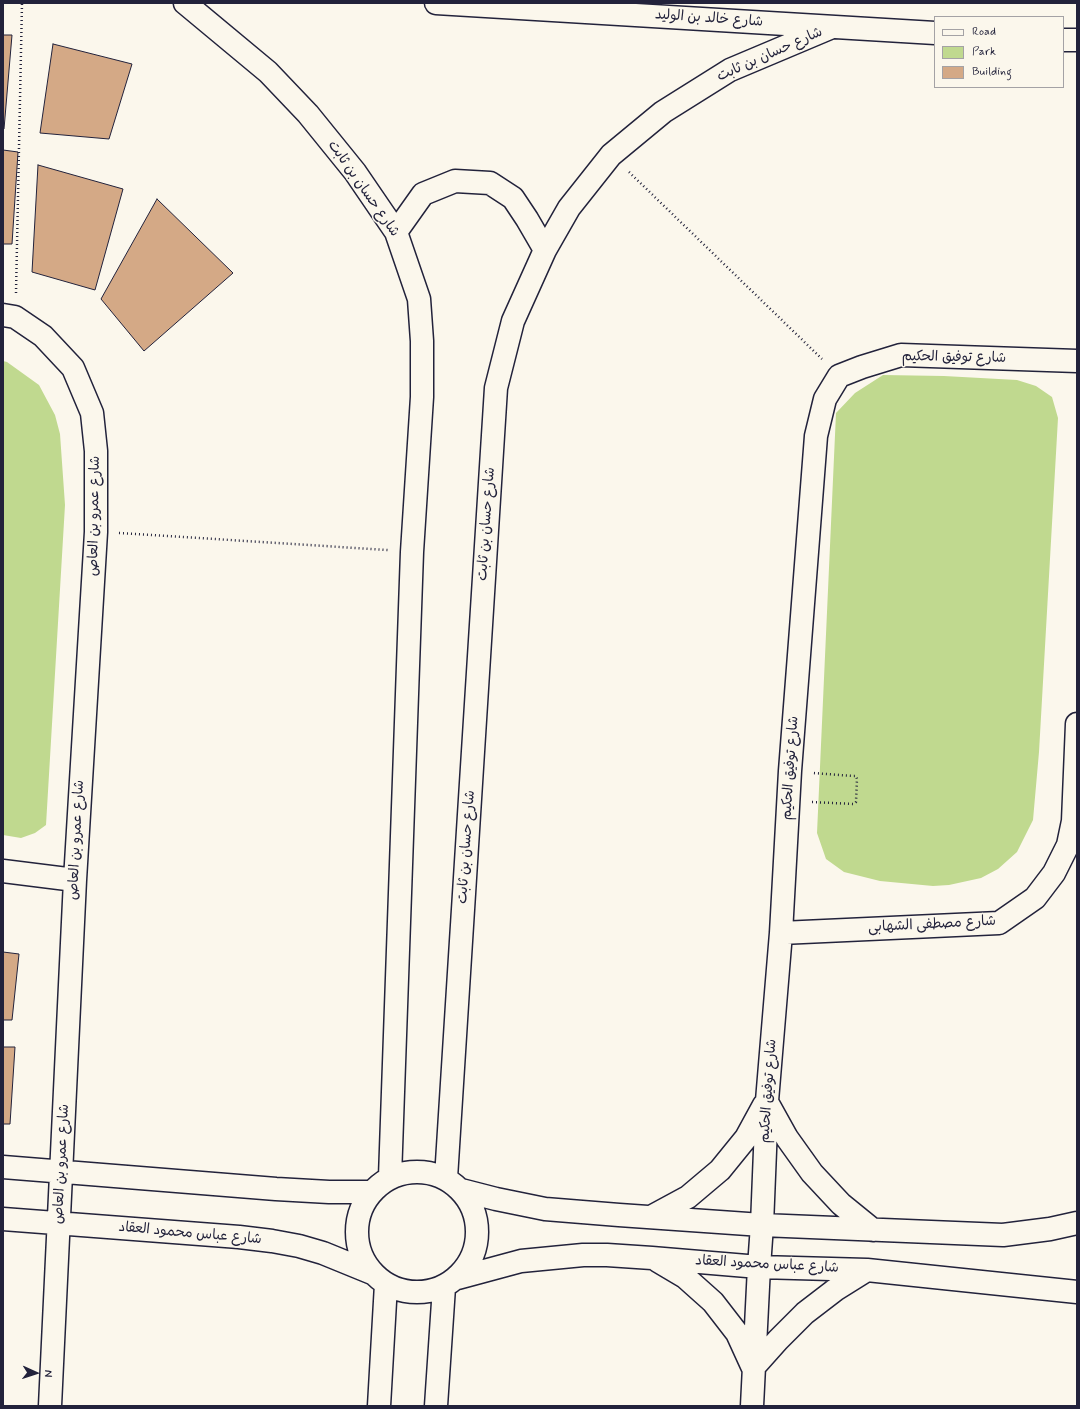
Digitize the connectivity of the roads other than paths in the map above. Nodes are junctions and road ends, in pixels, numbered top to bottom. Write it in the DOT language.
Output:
graph roads {
  1 [pos="185,3"];
  2 [pos="436,3"];
  3 [pos="634,8"];
  4 [pos="832,27"];
  5 [pos="934,33"];
  6 [pos="1064,40"];
  7 [pos="1077,40"];
  8 [pos="396,232"];
  9 [pos="545,250"];
  10 [pos="9,316"];
  11 [pos="1077,361"];
  12 [pos="1077,724"];
  13 [pos="3,871"];
  14 [pos="75,880"];
  15 [pos="781,933"];
  16 [pos="767,1101"];
  17 [pos="3,1167"];
  18 [pos="61,1171"];
  19 [pos="390,1177"];
  20 [pos="454,1184"];
  21 [pos="372,1192"];
  22 [pos="651,1217"];
  23 [pos="3,1219"];
  24 [pos="1077,1223"];
  25 [pos="59,1224"];
  26 [pos="762,1225"];
  27 [pos="873,1230"];
  28 [pos="652,1258"];
  29 [pos="759,1267"];
  30 [pos="867,1270"];
  31 [pos="379,1279"];
  32 [pos="451,1282"];
  33 [pos="1077,1292"];
  34 [pos="753,1368"];
  35 [pos="50,1406"];
  36 [pos="379,1406"];
  37 [pos="436,1406"];
  38 [pos="752,1406"];
  1 -- 8 [label="street, شارع حسان بن ثابت"];
  2 -- 3 [label="street, شارع خالد بن الوليد"];
  3 -- 4 [label="street, شارع خالد بن الوليد"];
  4 -- 5 [label="street, شارع خالد بن الوليد"];
  4 -- 9 [label="street, شارع حسان بن ثابت"];
  6 -- 7 [label="street"];
  8 -- 9 [label="street"];
  8 -- 19 [label="street, شارع حسان بن ثابت"];
  9 -- 20 [label="street, شارع حسان بن ثابت"];
  10 -- 14 [label="street, شارع عمرو بن العاص"];
  11 -- 15 [label="street, شارع توفيق الحكيم"];
  12 -- 15 [label="street, شارع مصطفى الشهابى"];
  13 -- 14 [label="street"];
  14 -- 18 [label="street, شارع عمرو بن العاص"];
  15 -- 16 [label="street, شارع توفيق الحكيم"];
  16 -- 22 [label="street"];
  16 -- 26 [label="street, شارع توفيق الحكيم"];
  16 -- 27 [label="street"];
  17 -- 18 [label="street"];
  18 -- 21 [label="street"];
  18 -- 25 [label="street, شارع عمرو بن العاص"];
  19 -- 20 [label="street"];
  19 -- 21 [label="street"];
  20 -- 22 [label="street"];
  20 -- 32 [label="street"];
  21 -- 31 [label="street"];
  22 -- 26 [label="street"];
  23 -- 25 [label="street, شارع عباس محمود العقاد"];
  24 -- 27 [label="street"];
  25 -- 31 [label="street, شارع عباس محمود العقاد"];
  25 -- 35 [label="street, شارع عمرو بن العاص"];
  26 -- 27 [label="street"];
  26 -- 29 [label="street, شارع توفيق الحكيم"];
  28 -- 29 [label="street, شارع عباس محمود العقاد"];
  28 -- 32 [label="street, شارع عباس محمود العقاد"];
  28 -- 34 [label="street"];
  29 -- 30 [label="street, شارع عباس محمود العقاد"];
  29 -- 34 [label="street, شارع توفيق الحكيم"];
  30 -- 33 [label="street, شارع عباس محمود العقاد"];
  30 -- 34 [label="street"];
  31 -- 32 [label="street"];
  31 -- 36 [label="street"];
  32 -- 37 [label="street"];
  34 -- 38 [label="street, شارع توفيق الحكيم"];
}
